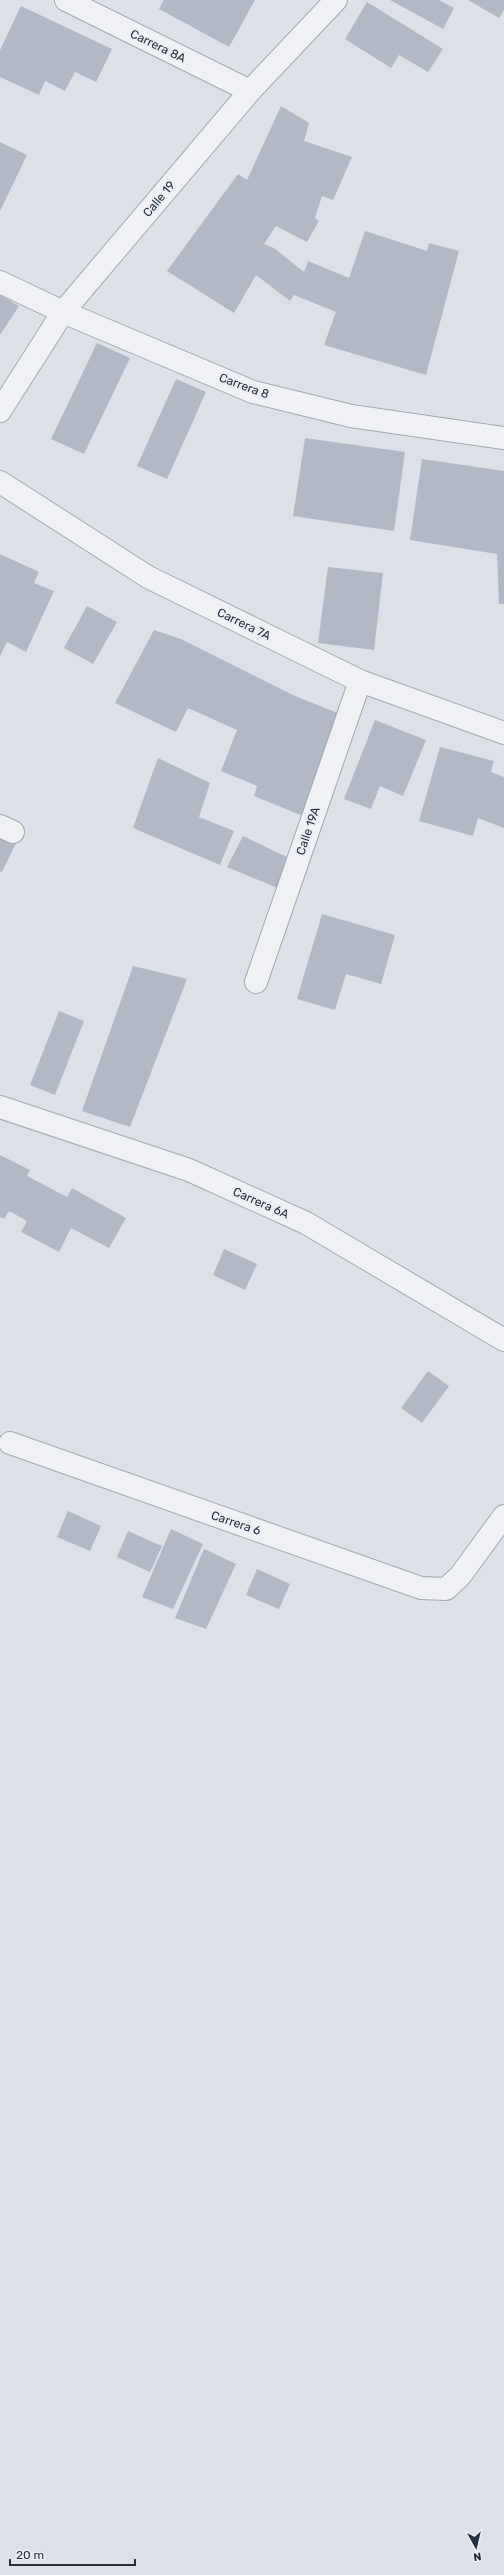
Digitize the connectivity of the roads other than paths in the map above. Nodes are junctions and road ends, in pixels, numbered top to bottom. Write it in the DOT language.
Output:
graph roads {
  1 [pos="66,0"];
  2 [pos="336,0"];
  3 [pos="250,91"];
  4 [pos="0,282"];
  5 [pos="63,312"];
  6 [pos="0,412"];
  7 [pos="504,438"];
  8 [pos="0,482"];
  9 [pos="360,681"];
  10 [pos="504,733"];
  11 [pos="256,982"];
  12 [pos="0,1107"];
  13 [pos="504,1340"];
  14 [pos="10,1443"];
  15 [pos="504,1516"];
  1 -- 3 [label="street, Carrera 8A"];
  2 -- 3 [label="street, Calle 19"];
  3 -- 5 [label="street, Calle 19"];
  4 -- 5 [label="street, Carrera 8"];
  5 -- 6 [label="street, Calle 19"];
  5 -- 7 [label="street, Carrera 8"];
  8 -- 9 [label="street, Carrera 7A"];
  9 -- 10 [label="street, Carrera 7A"];
  9 -- 11 [label="street, Calle 19A"];
  12 -- 13 [label="street, Carrera 6A"];
  14 -- 15 [label="street, Carrera 6"];
}
